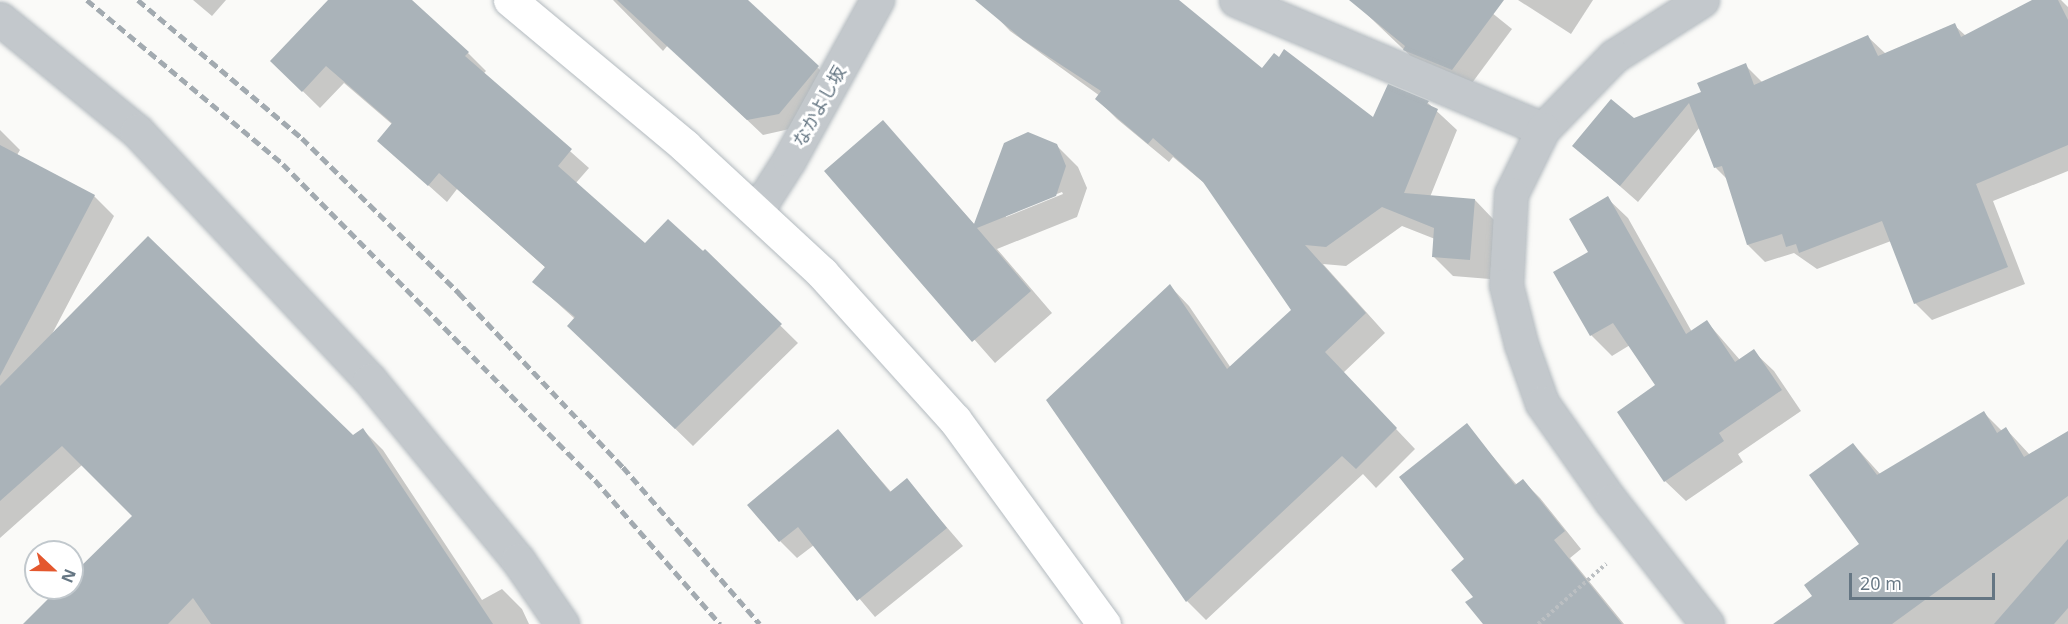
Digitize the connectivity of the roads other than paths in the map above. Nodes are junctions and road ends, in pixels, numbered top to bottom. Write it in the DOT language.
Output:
graph roads {
  1 [pos="510,0"];
  2 [pos="877,0"];
  3 [pos="1236,0"];
  4 [pos="1702,0"];
  5 [pos="0,19"];
  6 [pos="1543,129"];
  7 [pos="757,210"];
  8 [pos="562,624"];
  9 [pos="1104,624"];
  10 [pos="1707,624"];
  1 -- 7 [label="street"];
  2 -- 7 [label="street, なかよし坂"];
  3 -- 6 [label="street"];
  4 -- 6 [label="street"];
  5 -- 8 [label="street"];
  6 -- 10 [label="street"];
  7 -- 9 [label="street"];
}
